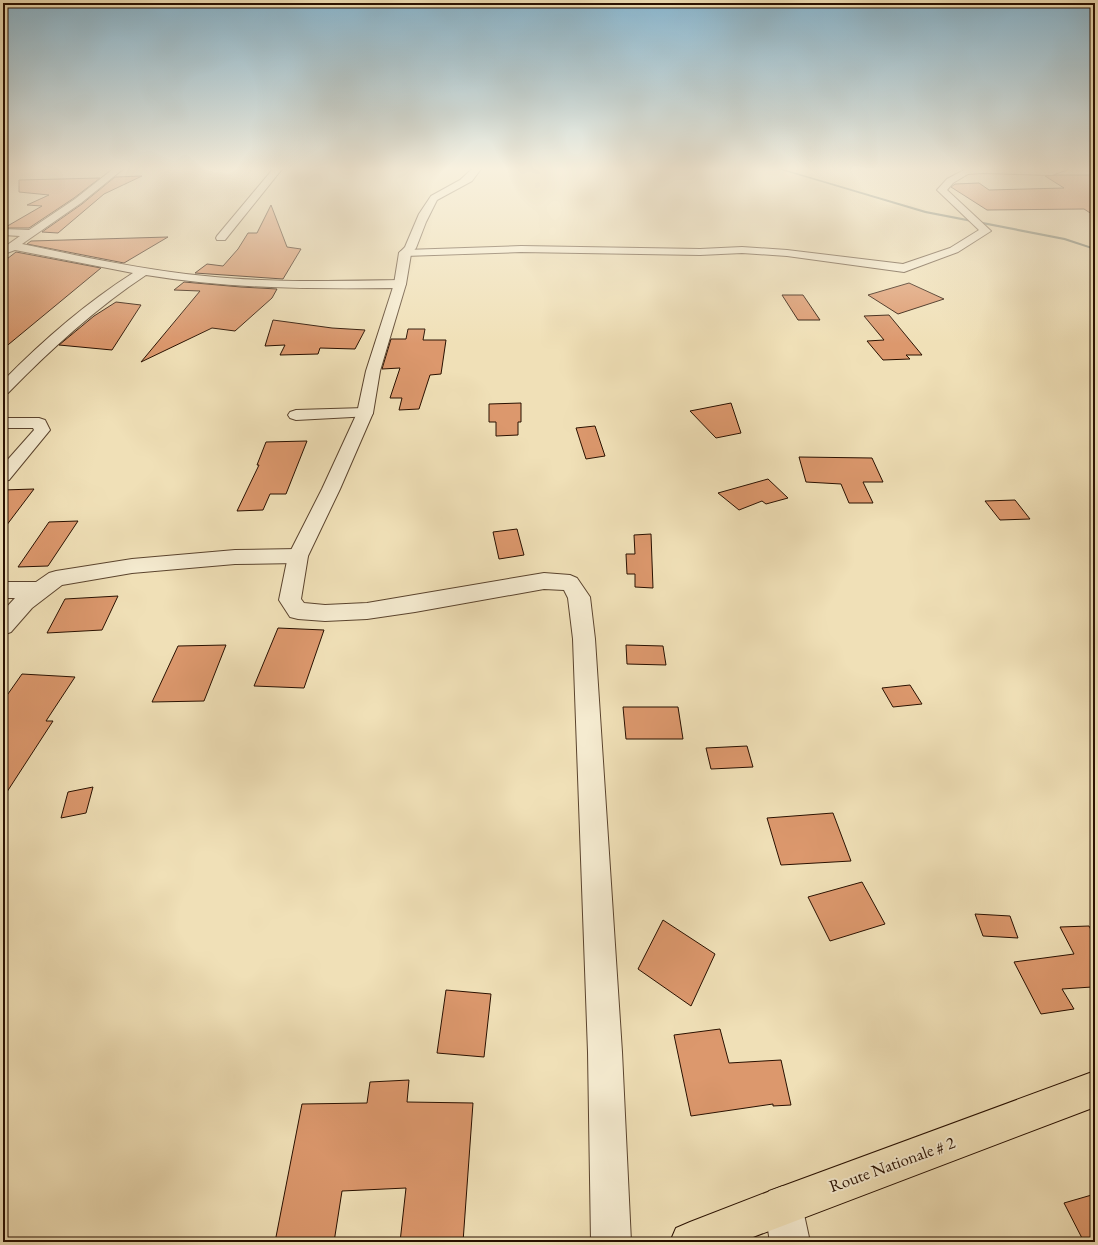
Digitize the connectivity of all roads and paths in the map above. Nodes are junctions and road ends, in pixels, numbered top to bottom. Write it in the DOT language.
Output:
graph roads {
  1 [pos="41,227"];
  2 [pos="230,227"];
  3 [pos="418,227"];
  4 [pos="982,227"];
  5 [pos="3,232"];
  6 [pos="33,233"];
  7 [pos="221,238"];
  8 [pos="14,246"];
  9 [pos="3,253"];
  10 [pos="406,253"];
  11 [pos="145,271"];
  12 [pos="400,284"];
  13 [pos="3,390"];
  14 [pos="366,413"];
  15 [pos="296,415"];
  16 [pos="3,423"];
  17 [pos="3,476"];
  18 [pos="298,556"];
  19 [pos="3,590"];
  20 [pos="39,590"];
  21 [pos="3,626"];
  22 [pos="1095,1089"];
  23 [pos="783,1205"];
  24 [pos="611,1242"];
  25 [pos="690,1242"];
  26 [pos="790,1242"];
  1 -- 6 [label="street"];
  2 -- 7 [label="street"];
  3 -- 10 [label="street"];
  4 -- 10 [label="street"];
  5 -- 6 [label="street"];
  6 -- 8 [label="street"];
  8 -- 9 [label="street"];
  8 -- 11 [label="street"];
  10 -- 12 [label="street"];
  11 -- 12 [label="street"];
  11 -- 13 [label="street"];
  12 -- 14 [label="street"];
  14 -- 15 [label="street"];
  14 -- 18 [label="street"];
  16 -- 17 [label="street"];
  18 -- 20 [label="street"];
  18 -- 24 [label="street"];
  19 -- 20 [label="street"];
  20 -- 21 [label="street"];
  22 -- 23 [label="main road, Route Nationale # 2"];
  23 -- 25 [label="main road, Route Nationale # 2"];
  23 -- 26 [label="street"];
}
